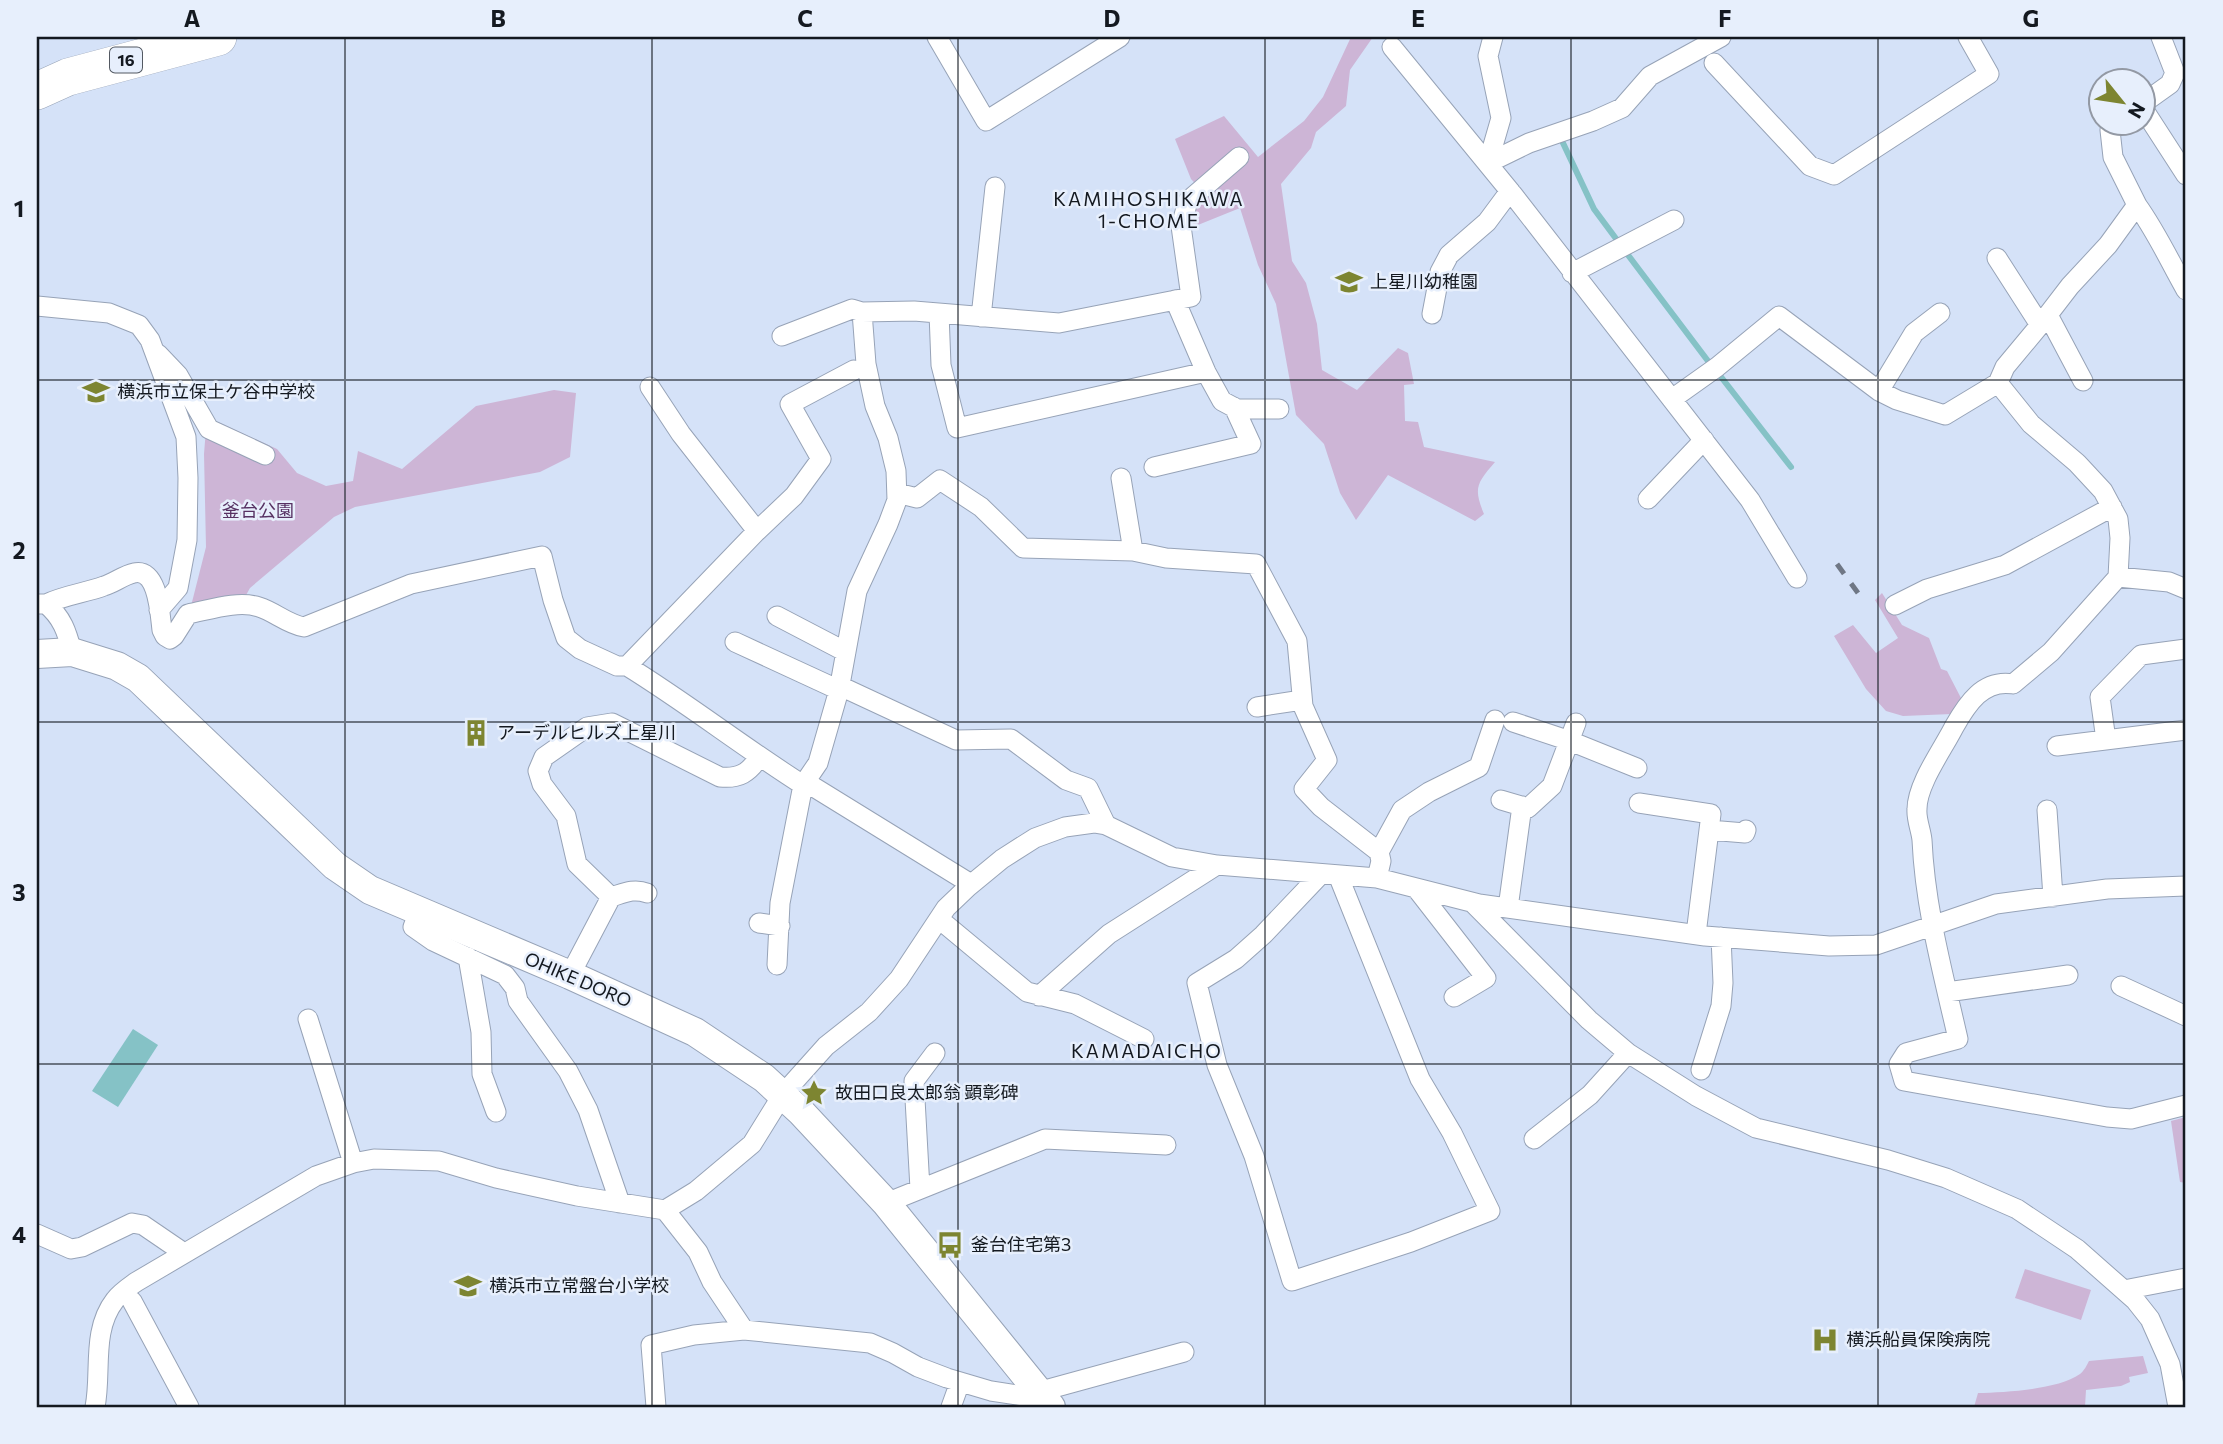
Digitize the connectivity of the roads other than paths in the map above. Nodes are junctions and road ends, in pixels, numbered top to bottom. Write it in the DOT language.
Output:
graph roads {
  1 [pos="144,37"];
  2 [pos="218,37"];
  3 [pos="937,37"];
  4 [pos="1120,37"];
  5 [pos="1493,37"];
  6 [pos="1721,37"];
  7 [pos="1968,37"];
  8 [pos="2161,37"];
  9 [pos="1392,47"];
  10 [pos="1706,56"];
  11 [pos="37,70"];
  12 [pos="37,91"];
  13 [pos="2156,95"];
  14 [pos="2156,127"];
  15 [pos="2111,136"];
  16 [pos="1239,157"];
  17 [pos="1488,163"];
  18 [pos="2186,175"];
  19 [pos="995,187"];
  20 [pos="1510,191"];
  21 [pos="2137,205"];
  22 [pos="1674,220"];
  23 [pos="1997,258"];
  24 [pos="1572,272"];
  25 [pos="2186,290"];
  26 [pos="1175,300"];
  27 [pos="37,306"];
  28 [pos="862,312"];
  29 [pos="939,313"];
  30 [pos="1940,313"];
  31 [pos="1432,314"];
  32 [pos="981,317"];
  33 [pos="2044,320"];
  34 [pos="782,336"];
  35 [pos="153,349"];
  36 [pos="854,370"];
  37 [pos="1206,372"];
  38 [pos="2083,381"];
  39 [pos="1998,383"];
  40 [pos="650,387"];
  41 [pos="1879,391"];
  42 [pos="1672,399"];
  43 [pos="1234,407"];
  44 [pos="1279,409"];
  45 [pos="1704,440"];
  46 [pos="265,455"];
  47 [pos="1154,467"];
  48 [pos="1121,478"];
  49 [pos="897,494"];
  50 [pos="1648,499"];
  51 [pos="2112,507"];
  52 [pos="757,531"];
  53 [pos="1133,551"];
  54 [pos="2118,577"];
  55 [pos="1797,578"];
  56 [pos="2186,589"];
  57 [pos="41,604"];
  58 [pos="1895,605"];
  59 [pos="159,610"];
  60 [pos="777,616"];
  61 [pos="735,642"];
  62 [pos="2186,649"];
  63 [pos="72,652"];
  64 [pos="846,652"];
  65 [pos="37,654"];
  66 [pos="627,666"];
  67 [pos="839,688"];
  68 [pos="1302,700"];
  69 [pos="1256,707"];
  70 [pos="2186,730"];
  71 [pos="1573,732"];
  72 [pos="2106,740"];
  73 [pos="2057,746"];
  74 [pos="759,757"];
  75 [pos="1637,768"];
  76 [pos="804,783"];
  77 [pos="1501,800"];
  78 [pos="1639,803"];
  79 [pos="1522,806"];
  80 [pos="2047,810"];
  81 [pos="1105,825"];
  82 [pos="1709,830"];
  83 [pos="1746,830"];
  84 [pos="1379,852"];
  85 [pos="1217,865"];
  86 [pos="1330,874"];
  87 [pos="1377,878"];
  88 [pos="971,884"];
  89 [pos="2186,886"];
  90 [pos="1416,888"];
  91 [pos="647,893"];
  92 [pos="611,897"];
  93 [pos="2053,897"];
  94 [pos="1472,902"];
  95 [pos="1508,908"];
  96 [pos="419,911"];
  97 [pos="939,919"];
  98 [pos="759,923"];
  99 [pos="780,926"];
  100 [pos="1932,927"];
  101 [pos="1696,934"];
  102 [pos="1721,937"];
  103 [pos="468,957"];
  104 [pos="778,965"];
  105 [pos="569,975"];
  106 [pos="2068,975"];
  107 [pos="2121,986"];
  108 [pos="1947,992"];
  109 [pos="1039,996"];
  110 [pos="1454,997"];
  111 [pos="2186,1016"];
  112 [pos="308,1019"];
  113 [pos="1144,1039"];
  114 [pos="934,1053"];
  115 [pos="1628,1053"];
  116 [pos="1701,1070"];
  117 [pos="783,1094"];
  118 [pos="2186,1105"];
  119 [pos="496,1112"];
  120 [pos="1534,1139"];
  121 [pos="1166,1145"];
  122 [pos="353,1163"];
  123 [pos="920,1189"];
  124 [pos="620,1203"];
  125 [pos="886,1203"];
  126 [pos="666,1210"];
  127 [pos="37,1234"];
  128 [pos="184,1253"];
  129 [pos="2186,1278"];
  130 [pos="2124,1290"];
  131 [pos="129,1295"];
  132 [pos="744,1330"];
  133 [pos="1184,1352"];
  134 [pos="2178,1365"];
  135 [pos="960,1382"];
  136 [pos="1044,1400"];
  137 [pos="95,1407"];
  138 [pos="189,1407"];
  139 [pos="656,1407"];
  140 [pos="951,1407"];
  141 [pos="2178,1407"];
  1 -- 11 [label="highway, 16"];
  2 -- 12 [label="highway, 16"];
  3 -- 4 [label="street"];
  5 -- 17 [label="street"];
  6 -- 10 [label="street"];
  7 -- 10 [label="street"];
  8 -- 13 [label="street"];
  9 -- 17 [label="street"];
  10 -- 17 [label="street"];
  14 -- 18 [label="street"];
  15 -- 21 [label="street"];
  16 -- 26 [label="street"];
  17 -- 20 [label="street"];
  19 -- 32 [label="street"];
  20 -- 24 [label="street"];
  20 -- 31 [label="street"];
  21 -- 25 [label="street"];
  21 -- 33 [label="street"];
  22 -- 24 [label="street"];
  23 -- 33 [label="street"];
  24 -- 42 [label="street"];
  26 -- 32 [label="street"];
  26 -- 37 [label="street"];
  27 -- 35 [label="street"];
  28 -- 29 [label="street"];
  28 -- 34 [label="street"];
  28 -- 49 [label="street"];
  29 -- 32 [label="street"];
  29 -- 37 [label="street"];
  30 -- 41 [label="street"];
  33 -- 38 [label="street"];
  33 -- 39 [label="street"];
  35 -- 46 [label="street"];
  35 -- 59 [label="street"];
  36 -- 52 [label="street"];
  37 -- 43 [label="street"];
  39 -- 41 [label="street"];
  39 -- 51 [label="street"];
  40 -- 52 [label="street"];
  41 -- 42 [label="street"];
  42 -- 45 [label="street"];
  43 -- 44 [label="street"];
  43 -- 47 [label="street"];
  45 -- 50 [label="street"];
  45 -- 55 [label="street"];
  48 -- 53 [label="street"];
  49 -- 53 [label="street"];
  49 -- 64 [label="street"];
  51 -- 54 [label="street"];
  51 -- 58 [label="street"];
  52 -- 66 [label="street"];
  53 -- 68 [label="street"];
  54 -- 56 [label="street"];
  54 -- 100 [label="street"];
  57 -- 59 [label="street"];
  57 -- 63 [label="street"];
  59 -- 66 [label="street"];
  60 -- 64 [label="street"];
  61 -- 67 [label="street"];
  62 -- 72 [label="street"];
  63 -- 65 [label="street, OHIKE DORO"];
  63 -- 96 [label="street, OHIKE DORO"];
  64 -- 67 [label="street"];
  66 -- 74 [label="street"];
  67 -- 76 [label="street"];
  67 -- 81 [label="street"];
  68 -- 69 [label="street"];
  68 -- 84 [label="street"];
  70 -- 72 [label="street"];
  71 -- 75 [label="street"];
  71 -- 79 [label="street"];
  71 -- 84 [label="street"];
  72 -- 73 [label="street"];
  74 -- 76 [label="street"];
  74 -- 92 [label="street"];
  76 -- 88 [label="street"];
  76 -- 99 [label="street"];
  77 -- 79 [label="street"];
  78 -- 82 [label="street"];
  79 -- 95 [label="street"];
  80 -- 93 [label="street"];
  81 -- 85 [label="street"];
  81 -- 88 [label="street"];
  82 -- 83 [label="street"];
  82 -- 101 [label="street"];
  84 -- 87 [label="street"];
  85 -- 86 [label="street"];
  85 -- 109 [label="street"];
  86 -- 86 [label="street"];
  86 -- 87 [label="street"];
  87 -- 90 [label="street"];
  88 -- 97 [label="street"];
  89 -- 93 [label="street"];
  90 -- 94 [label="street"];
  90 -- 110 [label="street"];
  91 -- 92 [label="street"];
  92 -- 105 [label="street"];
  93 -- 100 [label="street"];
  94 -- 95 [label="street"];
  94 -- 115 [label="street"];
  95 -- 101 [label="street"];
  96 -- 103 [label="street"];
  96 -- 105 [label="street, OHIKE DORO"];
  97 -- 109 [label="street"];
  97 -- 117 [label="street"];
  98 -- 99 [label="street"];
  99 -- 104 [label="street"];
  100 -- 102 [label="street"];
  100 -- 108 [label="street"];
  101 -- 102 [label="street"];
  102 -- 116 [label="street"];
  103 -- 119 [label="street"];
  103 -- 124 [label="street"];
  105 -- 117 [label="street, OHIKE DORO"];
  106 -- 108 [label="street"];
  107 -- 111 [label="street"];
  108 -- 118 [label="street"];
  109 -- 113 [label="street"];
  112 -- 122 [label="street"];
  114 -- 123 [label="street"];
  115 -- 120 [label="street"];
  115 -- 130 [label="street"];
  117 -- 125 [label="street, OHIKE DORO"];
  117 -- 126 [label="street"];
  121 -- 123 [label="street"];
  122 -- 124 [label="street"];
  122 -- 128 [label="street"];
  123 -- 125 [label="street"];
  124 -- 126 [label="street"];
  125 -- 136 [label="street, OHIKE DORO"];
  126 -- 132 [label="street"];
  127 -- 128 [label="street"];
  128 -- 131 [label="street"];
  129 -- 130 [label="street"];
  130 -- 134 [label="street"];
  131 -- 137 [label="street"];
  131 -- 138 [label="street"];
  132 -- 135 [label="street"];
  132 -- 139 [label="street"];
  133 -- 136 [label="street"];
  134 -- 141 [label="street"];
  135 -- 136 [label="street"];
  135 -- 140 [label="street"];
}
